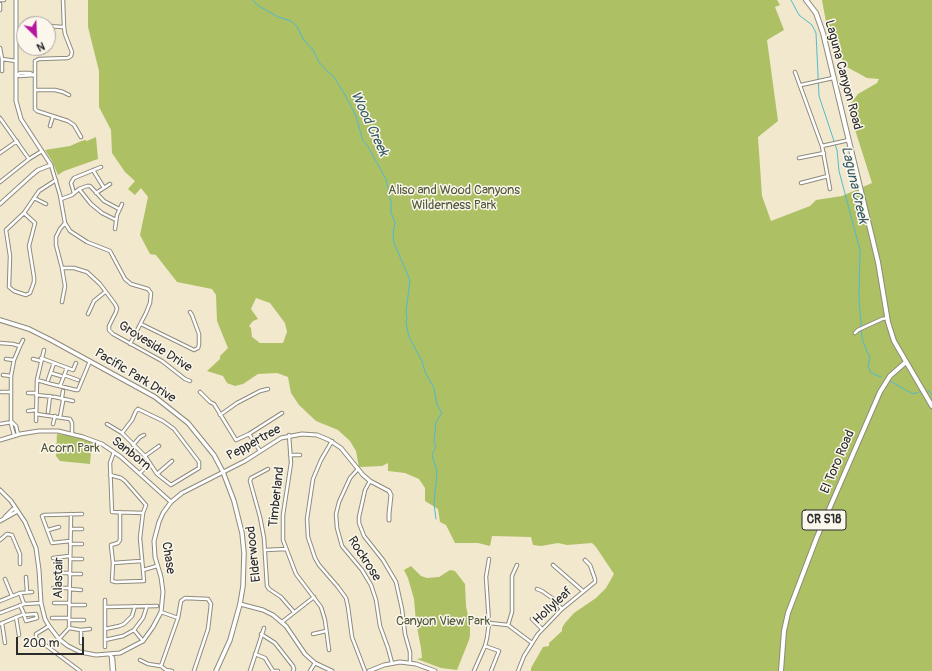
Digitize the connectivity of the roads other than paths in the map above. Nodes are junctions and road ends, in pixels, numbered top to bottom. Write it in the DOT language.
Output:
graph roads {
  1 [pos="0,0"];
  2 [pos="4,0"];
  3 [pos="16,0"];
  4 [pos="63,0"];
  5 [pos="806,0"];
  6 [pos="0,4"];
  7 [pos="0,10"];
  8 [pos="56,26"];
  9 [pos="64,27"];
  10 [pos="0,48"];
  11 [pos="2,60"];
  12 [pos="16,61"];
  13 [pos="2,72"];
  14 [pos="795,72"];
  15 [pos="16,75"];
  16 [pos="34,75"];
  17 [pos="834,77"];
  18 [pos="801,85"];
  19 [pos="35,90"];
  20 [pos="69,95"];
  21 [pos="53,116"];
  22 [pos="0,118"];
  23 [pos="50,126"];
  24 [pos="81,137"];
  25 [pos="17,140"];
  26 [pos="849,140"];
  27 [pos="822,146"];
  28 [pos="42,151"];
  29 [pos="0,153"];
  30 [pos="824,153"];
  31 [pos="799,158"];
  32 [pos="29,159"];
  33 [pos="51,165"];
  34 [pos="101,167"];
  35 [pos="93,170"];
  36 [pos="828,176"];
  37 [pos="56,180"];
  38 [pos="0,182"];
  39 [pos="801,183"];
  40 [pos="110,184"];
  41 [pos="104,188"];
  42 [pos="79,189"];
  43 [pos="830,189"];
  44 [pos="74,193"];
  45 [pos="96,193"];
  46 [pos="34,198"];
  47 [pos="61,199"];
  48 [pos="0,204"];
  49 [pos="46,204"];
  50 [pos="122,204"];
  51 [pos="119,209"];
  52 [pos="24,214"];
  53 [pos="116,220"];
  54 [pos="65,223"];
  55 [pos="116,229"];
  56 [pos="62,268"];
  57 [pos="105,292"];
  58 [pos="62,302"];
  59 [pos="190,312"];
  60 [pos="88,314"];
  61 [pos="887,318"];
  62 [pos="0,320"];
  63 [pos="141,324"];
  64 [pos="855,333"];
  65 [pos="23,340"];
  66 [pos="0,343"];
  67 [pos="130,344"];
  68 [pos="20,346"];
  69 [pos="44,350"];
  70 [pos="6,359"];
  71 [pos="33,359"];
  72 [pos="14,360"];
  73 [pos="41,360"];
  74 [pos="90,361"];
  75 [pos="76,362"];
  76 [pos="906,362"];
  77 [pos="54,363"];
  78 [pos="67,368"];
  79 [pos="73,370"];
  80 [pos="50,373"];
  81 [pos="3,375"];
  82 [pos="11,376"];
  83 [pos="63,376"];
  84 [pos="70,377"];
  85 [pos="37,380"];
  86 [pos="48,380"];
  87 [pos="78,380"];
  88 [pos="190,381"];
  89 [pos="60,386"];
  90 [pos="268,389"];
  91 [pos="63,391"];
  92 [pos="2,392"];
  93 [pos="11,392"];
  94 [pos="200,392"];
  95 [pos="28,393"];
  96 [pos="36,394"];
  97 [pos="50,396"];
  98 [pos="63,399"];
  99 [pos="73,401"];
  100 [pos="932,406"];
  101 [pos="28,411"];
  102 [pos="36,412"];
  103 [pos="48,412"];
  104 [pos="282,413"];
  105 [pos="220,415"];
  106 [pos="55,416"];
  107 [pos="60,417"];
  108 [pos="12,422"];
  109 [pos="36,422"];
  110 [pos="0,424"];
  111 [pos="53,424"];
  112 [pos="108,424"];
  113 [pos="122,433"];
  114 [pos="16,434"];
  115 [pos="72,434"];
  116 [pos="249,434"];
  117 [pos="144,435"];
  118 [pos="289,435"];
  119 [pos="0,440"];
  120 [pos="332,441"];
  121 [pos="133,445"];
  122 [pos="159,446"];
  123 [pos="260,451"];
  124 [pos="114,452"];
  125 [pos="290,454"];
  126 [pos="300,455"];
  127 [pos="145,456"];
  128 [pos="172,461"];
  129 [pos="150,463"];
  130 [pos="268,468"];
  131 [pos="358,469"];
  132 [pos="223,472"];
  133 [pos="140,473"];
  134 [pos="158,474"];
  135 [pos="110,476"];
  136 [pos="370,481"];
  137 [pos="0,490"];
  138 [pos="171,502"];
  139 [pos="16,509"];
  140 [pos="120,512"];
  141 [pos="143,513"];
  142 [pos="71,514"];
  143 [pos="82,514"];
  144 [pos="389,520"];
  145 [pos="0,521"];
  146 [pos="59,527"];
  147 [pos="71,529"];
  148 [pos="82,529"];
  149 [pos="48,530"];
  150 [pos="1,538"];
  151 [pos="70,543"];
  152 [pos="82,544"];
  153 [pos="286,549"];
  154 [pos="266,550"];
  155 [pos="53,558"];
  156 [pos="70,558"];
  157 [pos="82,559"];
  158 [pos="489,559"];
  159 [pos="585,560"];
  160 [pos="141,561"];
  161 [pos="113,563"];
  162 [pos="20,564"];
  163 [pos="517,565"];
  164 [pos="554,565"];
  165 [pos="157,566"];
  166 [pos="143,570"];
  167 [pos="54,572"];
  168 [pos="69,573"];
  169 [pos="81,574"];
  170 [pos="26,577"];
  171 [pos="5,579"];
  172 [pos="53,588"];
  173 [pos="69,589"];
  174 [pos="537,589"];
  175 [pos="81,590"];
  176 [pos="27,592"];
  177 [pos="32,592"];
  178 [pos="583,592"];
  179 [pos="20,593"];
  180 [pos="12,596"];
  181 [pos="314,597"];
  182 [pos="105,600"];
  183 [pos="0,601"];
  184 [pos="41,603"];
  185 [pos="54,603"];
  186 [pos="24,604"];
  187 [pos="69,604"];
  188 [pos="240,604"];
  189 [pos="20,605"];
  190 [pos="85,605"];
  191 [pos="135,606"];
  192 [pos="147,606"];
  193 [pos="157,606"];
  194 [pos="105,607"];
  195 [pos="562,609"];
  196 [pos="161,612"];
  197 [pos="294,612"];
  198 [pos="0,613"];
  199 [pos="24,615"];
  200 [pos="16,617"];
  201 [pos="52,618"];
  202 [pos="178,618"];
  203 [pos="69,619"];
  204 [pos="532,619"];
  205 [pos="84,620"];
  206 [pos="282,622"];
  207 [pos="1,623"];
  208 [pos="489,623"];
  209 [pos="508,625"];
  210 [pos="49,626"];
  211 [pos="69,628"];
  212 [pos="90,628"];
  213 [pos="264,628"];
  214 [pos="104,629"];
  215 [pos="542,629"];
  216 [pos="81,630"];
  217 [pos="134,630"];
  218 [pos="326,631"];
  219 [pos="261,634"];
  220 [pos="313,634"];
  221 [pos="19,635"];
  222 [pos="59,639"];
  223 [pos="105,640"];
  224 [pos="143,641"];
  225 [pos="5,643"];
  226 [pos="81,643"];
  227 [pos="532,643"];
  228 [pos="485,646"];
  229 [pos="105,647"];
  230 [pos="329,650"];
  231 [pos="255,654"];
  232 [pos="110,656"];
  233 [pos="140,660"];
  234 [pos="410,662"];
  235 [pos="315,663"];
  236 [pos="392,663"];
  237 [pos="161,666"];
  238 [pos="80,671"];
  239 [pos="113,671"];
  240 [pos="172,671"];
  241 [pos="194,671"];
  242 [pos="216,671"];
  243 [pos="250,671"];
  244 [pos="273,671"];
  245 [pos="278,671"];
  246 [pos="293,671"];
  247 [pos="310,671"];
  248 [pos="332,671"];
  249 [pos="365,671"];
  250 [pos="369,671"];
  251 [pos="435,671"];
  252 [pos="474,671"];
  253 [pos="492,671"];
  254 [pos="518,671"];
  255 [pos="781,671"];
  1 -- 2 [label="street"];
  3 -- 12 [label="street"];
  4 -- 9 [label="street"];
  5 -- 17 [label="main road, Laguna Canyon Road"];
  6 -- 7 [label="street"];
  8 -- 9 [label="street"];
  9 -- 16 [label="street"];
  10 -- 11 [label="street"];
  11 -- 12 [label="street"];
  11 -- 13 [label="street"];
  12 -- 15 [label="street"];
  14 -- 18 [label="street"];
  15 -- 16 [label="street"];
  15 -- 28 [label="street"];
  16 -- 19 [label="street"];
  17 -- 18 [label="street"];
  17 -- 26 [label="main road, Laguna Canyon Road"];
  18 -- 27 [label="street"];
  19 -- 20 [label="street"];
  19 -- 21 [label="street"];
  21 -- 23 [label="street"];
  21 -- 24 [label="street"];
  22 -- 25 [label="street"];
  25 -- 29 [label="street"];
  25 -- 32 [label="street"];
  26 -- 27 [label="street"];
  26 -- 61 [label="main road, Laguna Canyon Road"];
  27 -- 30 [label="street"];
  28 -- 32 [label="street"];
  28 -- 33 [label="street"];
  30 -- 31 [label="street"];
  30 -- 36 [label="street"];
  32 -- 38 [label="street"];
  33 -- 37 [label="street"];
  33 -- 48 [label="street"];
  34 -- 35 [label="street"];
  35 -- 41 [label="street"];
  35 -- 44 [label="street"];
  36 -- 39 [label="street"];
  36 -- 43 [label="street"];
  37 -- 46 [label="street"];
  37 -- 47 [label="street"];
  40 -- 41 [label="street"];
  41 -- 45 [label="street"];
  42 -- 44 [label="street"];
  42 -- 45 [label="street"];
  42 -- 53 [label="street"];
  44 -- 47 [label="street"];
  45 -- 51 [label="street"];
  46 -- 49 [label="street"];
  46 -- 52 [label="street"];
  47 -- 54 [label="street"];
  50 -- 51 [label="street"];
  51 -- 53 [label="street"];
  52 -- 52 [label="street"];
  53 -- 55 [label="street"];
  54 -- 56 [label="street"];
  54 -- 63 [label="street"];
  56 -- 57 [label="street, Groveside Drive"];
  56 -- 58 [label="street"];
  57 -- 60 [label="street"];
  57 -- 67 [label="street, Groveside Drive"];
  59 -- 63 [label="street"];
  61 -- 64 [label="street"];
  61 -- 76 [label="main road, Laguna Canyon Road"];
  62 -- 74 [label="main road, Pacific Park Drive"];
  63 -- 67 [label="street"];
  65 -- 68 [label="street"];
  66 -- 68 [label="street"];
  67 -- 88 [label="street, Groveside Drive"];
  68 -- 72 [label="street"];
  69 -- 73 [label="street"];
  70 -- 72 [label="street"];
  71 -- 73 [label="street"];
  72 -- 82 [label="street"];
  73 -- 77 [label="street"];
  73 -- 85 [label="street"];
  74 -- 89 [label="street"];
  74 -- 132 [label="main road, Pacific Park Drive"];
  75 -- 79 [label="street"];
  76 -- 100 [label="main road, Laguna Canyon Road"];
  76 -- 255 [label="main road, El Toro Road / CR S18"];
  77 -- 78 [label="street"];
  77 -- 80 [label="street"];
  78 -- 79 [label="street"];
  78 -- 83 [label="street"];
  79 -- 84 [label="street"];
  80 -- 83 [label="street"];
  80 -- 86 [label="street"];
  81 -- 82 [label="street"];
  82 -- 93 [label="street"];
  83 -- 84 [label="street"];
  83 -- 89 [label="street"];
  84 -- 87 [label="street"];
  85 -- 89 [label="street"];
  85 -- 96 [label="street"];
  90 -- 105 [label="street"];
  91 -- 98 [label="street"];
  92 -- 93 [label="street"];
  93 -- 108 [label="street"];
  94 -- 105 [label="street"];
  95 -- 96 [label="street"];
  96 -- 97 [label="street"];
  96 -- 102 [label="street"];
  97 -- 98 [label="street"];
  97 -- 103 [label="street"];
  98 -- 99 [label="street"];
  98 -- 107 [label="street"];
  101 -- 102 [label="street"];
  102 -- 106 [label="street"];
  102 -- 109 [label="street"];
  104 -- 116 [label="street"];
  105 -- 116 [label="street"];
  106 -- 107 [label="street"];
  106 -- 111 [label="street"];
  107 -- 115 [label="street"];
  108 -- 110 [label="street"];
  108 -- 114 [label="street"];
  112 -- 113 [label="street"];
  113 -- 121 [label="street"];
  113 -- 134 [label="street"];
  114 -- 115 [label="street, Sanborn"];
  114 -- 119 [label="street, Sanborn"];
  115 -- 124 [label="street, Sanborn"];
  116 -- 123 [label="street"];
  117 -- 121 [label="street"];
  118 -- 120 [label="street, Peppertree"];
  118 -- 123 [label="street, Peppertree"];
  118 -- 125 [label="street, Timberland"];
  120 -- 131 [label="street, Peppertree"];
  120 -- 249 [label="street"];
  121 -- 127 [label="street"];
  122 -- 127 [label="street"];
  123 -- 132 [label="street, Peppertree"];
  124 -- 133 [label="street, Sanborn"];
  124 -- 135 [label="street"];
  125 -- 126 [label="street, Timberland"];
  125 -- 153 [label="street, Timberland"];
  127 -- 129 [label="street"];
  128 -- 134 [label="street"];
  129 -- 133 [label="street"];
  129 -- 134 [label="street"];
  130 -- 154 [label="street, Elderwood"];
  131 -- 136 [label="street, Peppertree"];
  131 -- 236 [label="street, Rockrose"];
  132 -- 138 [label="street, Chase"];
  132 -- 188 [label="main road, Pacific Park Drive"];
  133 -- 138 [label="street, Sanborn"];
  135 -- 140 [label="street"];
  135 -- 141 [label="street"];
  136 -- 144 [label="street, Peppertree"];
  136 -- 234 [label="street"];
  137 -- 139 [label="street"];
  138 -- 165 [label="street, Chase"];
  139 -- 145 [label="street"];
  139 -- 184 [label="street"];
  140 -- 141 [label="street"];
  140 -- 161 [label="street"];
  141 -- 160 [label="street"];
  142 -- 143 [label="street"];
  142 -- 147 [label="street, Alastair"];
  142 -- 149 [label="street"];
  146 -- 149 [label="street"];
  147 -- 148 [label="street"];
  147 -- 151 [label="street, Alastair"];
  149 -- 151 [label="street"];
  150 -- 162 [label="street"];
  151 -- 152 [label="street"];
  151 -- 156 [label="street, Alastair"];
  153 -- 154 [label="street"];
  153 -- 181 [label="street, Timberland"];
  154 -- 197 [label="street, Elderwood"];
  155 -- 156 [label="street"];
  156 -- 157 [label="street"];
  156 -- 168 [label="street, Alastair"];
  158 -- 208 [label="street"];
  159 -- 178 [label="street, Hollyleaf"];
  160 -- 161 [label="street"];
  160 -- 166 [label="street"];
  161 -- 166 [label="street"];
  163 -- 209 [label="street"];
  164 -- 178 [label="street"];
  165 -- 166 [label="street"];
  165 -- 196 [label="street, Chase"];
  167 -- 168 [label="street"];
  168 -- 169 [label="street"];
  168 -- 173 [label="street, Alastair"];
  170 -- 176 [label="street"];
  171 -- 180 [label="street"];
  172 -- 173 [label="street"];
  173 -- 175 [label="street"];
  173 -- 187 [label="street, Alastair"];
  174 -- 195 [label="street"];
  176 -- 177 [label="street"];
  176 -- 179 [label="street"];
  178 -- 195 [label="street, Hollyleaf"];
  179 -- 180 [label="street"];
  179 -- 186 [label="street"];
  180 -- 183 [label="street"];
  181 -- 197 [label="street"];
  181 -- 218 [label="street, Timberland"];
  182 -- 194 [label="street"];
  184 -- 186 [label="street"];
  184 -- 210 [label="street"];
  185 -- 187 [label="street"];
  186 -- 189 [label="street"];
  187 -- 190 [label="street"];
  187 -- 203 [label="street, Alastair"];
  188 -- 206 [label="street"];
  188 -- 242 [label="main road, Pacific Park Drive"];
  189 -- 198 [label="street"];
  189 -- 199 [label="street"];
  191 -- 192 [label="street"];
  191 -- 194 [label="street"];
  191 -- 214 [label="street"];
  192 -- 193 [label="street"];
  192 -- 217 [label="street"];
  194 -- 214 [label="street"];
  195 -- 215 [label="street, Hollyleaf"];
  196 -- 202 [label="street"];
  196 -- 224 [label="street, Chase"];
  197 -- 206 [label="street"];
  199 -- 199 [label="street"];
  199 -- 200 [label="street"];
  200 -- 207 [label="street"];
  200 -- 221 [label="street"];
  201 -- 203 [label="street"];
  202 -- 237 [label="street"];
  202 -- 241 [label="street"];
  203 -- 205 [label="street"];
  203 -- 211 [label="street, Alastair"];
  204 -- 215 [label="street"];
  206 -- 235 [label="street"];
  207 -- 225 [label="street"];
  208 -- 209 [label="street"];
  208 -- 228 [label="street"];
  209 -- 227 [label="street"];
  210 -- 222 [label="street"];
  210 -- 238 [label="street"];
  211 -- 216 [label="street"];
  211 -- 222 [label="street"];
  212 -- 216 [label="street"];
  213 -- 219 [label="street"];
  214 -- 223 [label="street"];
  215 -- 227 [label="street, Hollyleaf"];
  216 -- 226 [label="street"];
  217 -- 223 [label="street"];
  217 -- 224 [label="street"];
  218 -- 220 [label="street"];
  218 -- 230 [label="street, Timberland"];
  219 -- 231 [label="street"];
  219 -- 246 [label="street"];
  222 -- 232 [label="street"];
  223 -- 229 [label="street"];
  224 -- 232 [label="street, Chase"];
  227 -- 254 [label="street, Hollyleaf"];
  228 -- 252 [label="street"];
  228 -- 253 [label="street"];
  231 -- 243 [label="street"];
  231 -- 244 [label="street"];
  232 -- 239 [label="street"];
  233 -- 237 [label="street"];
  234 -- 236 [label="street"];
  234 -- 251 [label="street"];
  235 -- 247 [label="street"];
  235 -- 248 [label="street"];
  236 -- 250 [label="street"];
  237 -- 240 [label="street"];
  244 -- 245 [label="street"];
}
